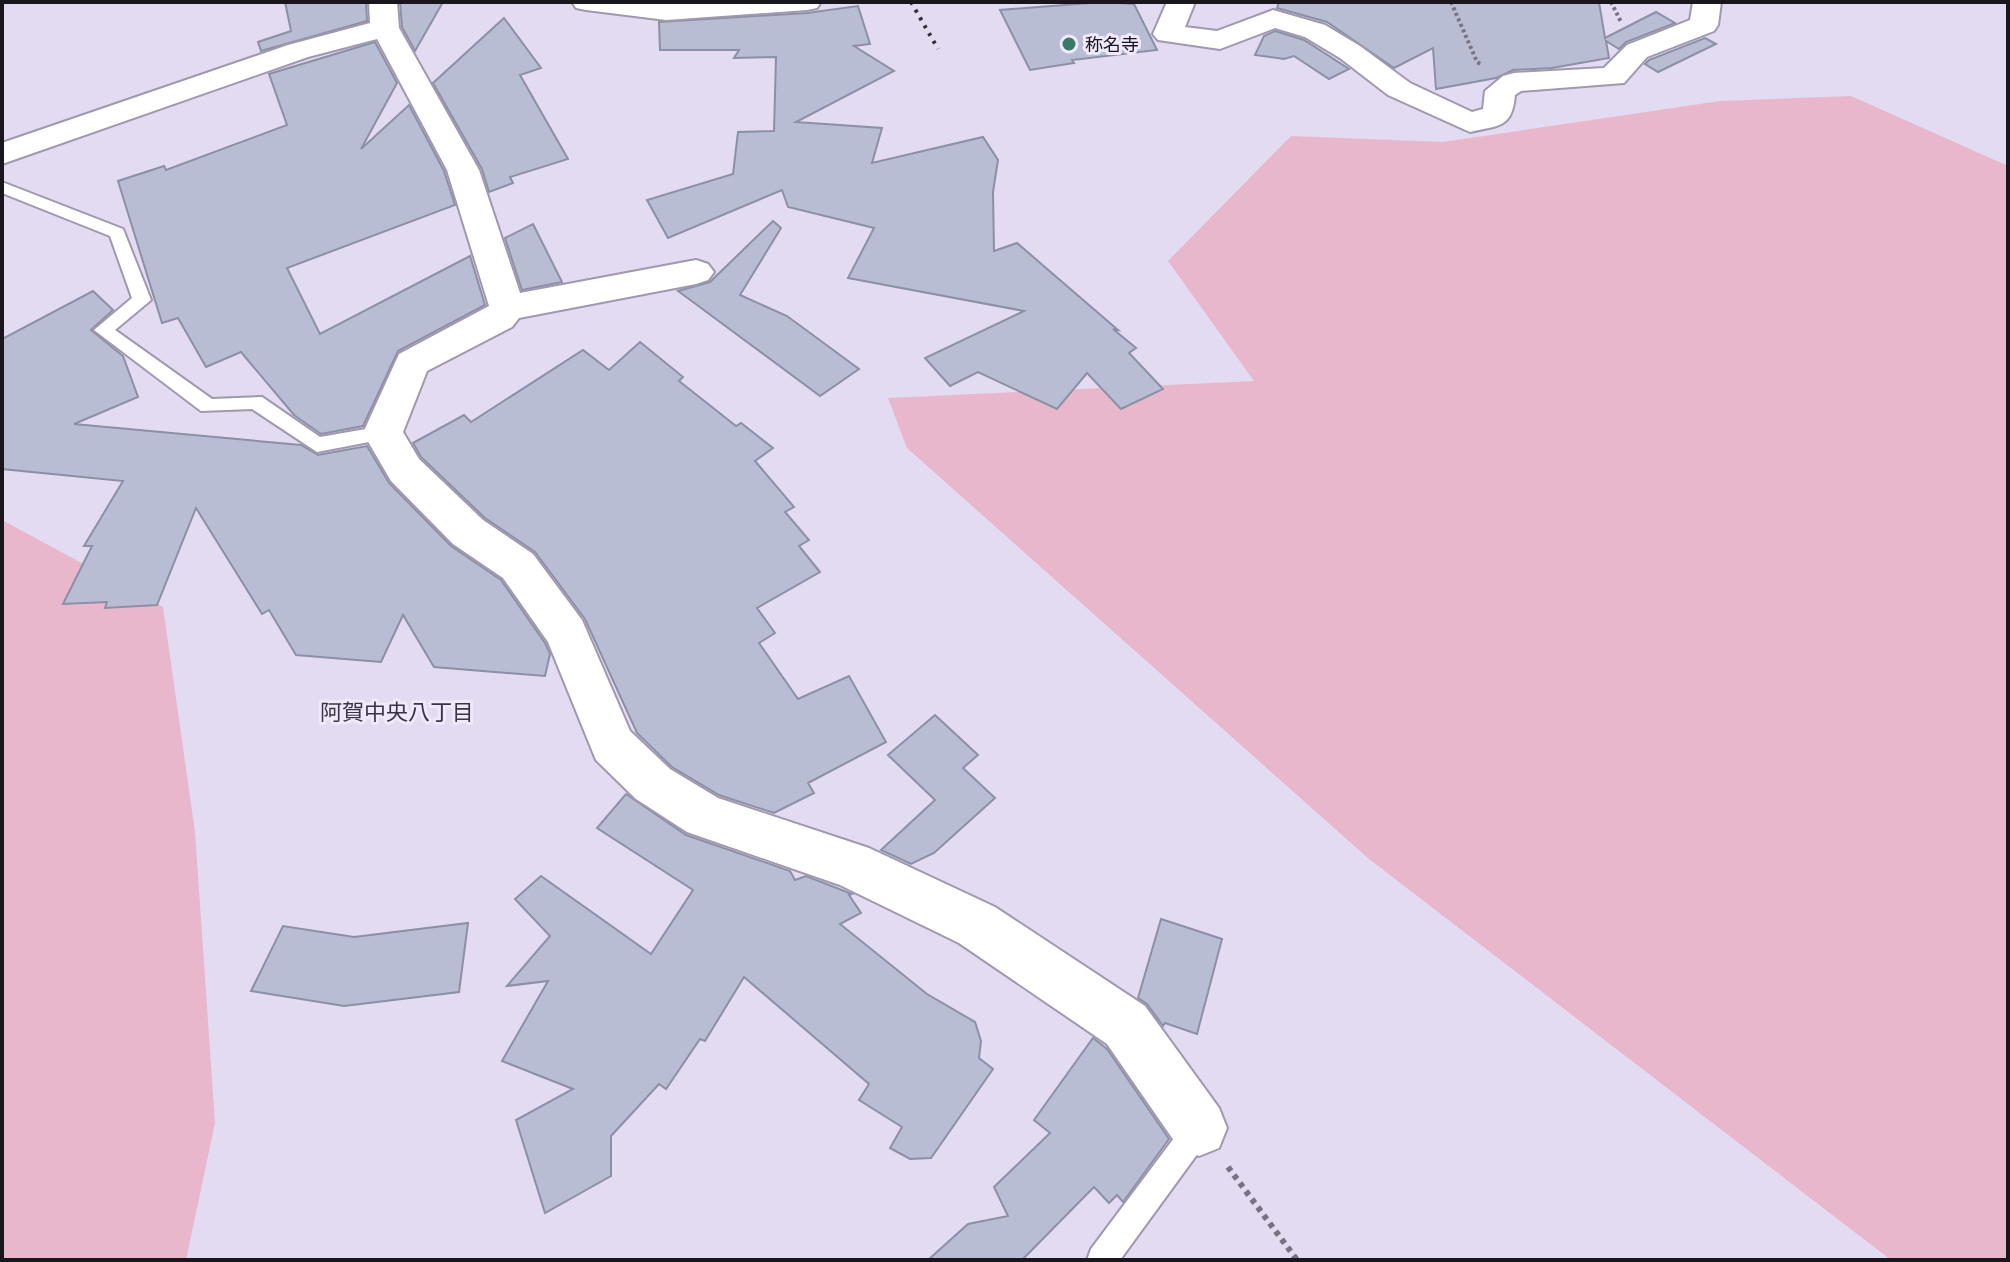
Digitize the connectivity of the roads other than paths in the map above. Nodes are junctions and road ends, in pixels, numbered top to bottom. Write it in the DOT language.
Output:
graph roads {
  1 [pos="586,2"];
  2 [pos="807,2"];
  3 [pos="1181,2"];
  4 [pos="1707,2"];
  5 [pos="384,15"];
  6 [pos="2,154"];
  7 [pos="2,187"];
  8 [pos="696,272"];
  9 [pos="507,308"];
  10 [pos="383,433"];
  11 [pos="1199,1128"];
  12 [pos="1102,1260"];
  1 -- 2 [label="street"];
  3 -- 4 [label="street"];
  5 -- 6 [label="street"];
  5 -- 9 [label="street"];
  7 -- 10 [label="lane"];
  8 -- 9 [label="street"];
  9 -- 10 [label="street"];
  10 -- 11 [label="street"];
  11 -- 12 [label="lane"];
}
